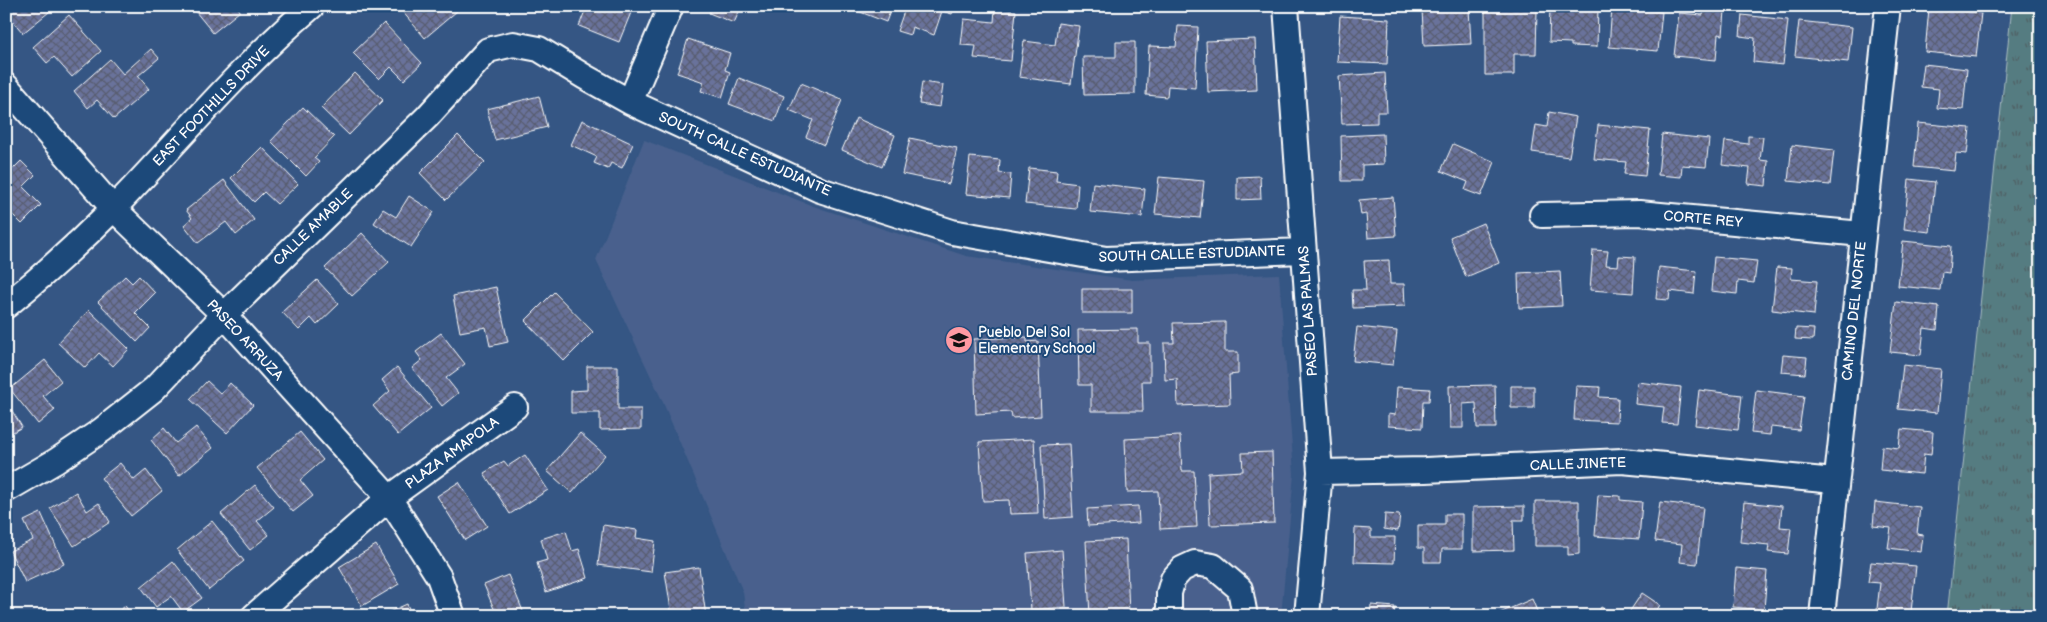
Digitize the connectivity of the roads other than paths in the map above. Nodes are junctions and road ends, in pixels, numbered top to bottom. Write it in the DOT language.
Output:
graph roads {
  1 [pos="671,6"];
  2 [pos="1286,6"];
  3 [pos="1888,6"];
  4 [pos="303,9"];
  5 [pos="6,86"];
  6 [pos="630,102"];
  7 [pos="113,208"];
  8 [pos="1542,215"];
  9 [pos="1862,234"];
  10 [pos="1303,251"];
  11 [pos="6,306"];
  12 [pos="224,314"];
  13 [pos="515,407"];
  14 [pos="1320,472"];
  15 [pos="1835,481"];
  16 [pos="6,490"];
  17 [pos="389,498"];
  18 [pos="254,616"];
  19 [pos="453,616"];
  20 [pos="1169,616"];
  21 [pos="1245,616"];
  22 [pos="1307,616"];
  23 [pos="1822,616"];
  1 -- 6 [label="street"];
  2 -- 10 [label="street, PASEO LAS PALMAS"];
  3 -- 9 [label="street, CAMINO DEL NORTE"];
  4 -- 7 [label="street, EAST FOOTHILLS DRIVE"];
  5 -- 7 [label="street, PASEO ARRUZA"];
  6 -- 10 [label="street, SOUTH CALLE ESTUDIANTE"];
  6 -- 12 [label="street, CALLE AMABLE"];
  7 -- 11 [label="street, EAST FOOTHILLS DRIVE"];
  7 -- 12 [label="street, PASEO ARRUZA"];
  8 -- 9 [label="street, CORTE REY"];
  9 -- 15 [label="street, CAMINO DEL NORTE"];
  10 -- 14 [label="street, PASEO LAS PALMAS"];
  12 -- 16 [label="street, CALLE AMABLE"];
  12 -- 17 [label="street, PASEO ARRUZA"];
  13 -- 17 [label="street, PLAZA AMAPOLA"];
  14 -- 15 [label="street, CALLE JINETE"];
  14 -- 22 [label="street, PASEO LAS PALMAS"];
  15 -- 23 [label="street, CAMINO DEL NORTE"];
  17 -- 18 [label="street, PLAZA AMAPOLA"];
  17 -- 19 [label="street, PASEO ARRUZA"];
  20 -- 21 [label="street"];
}
